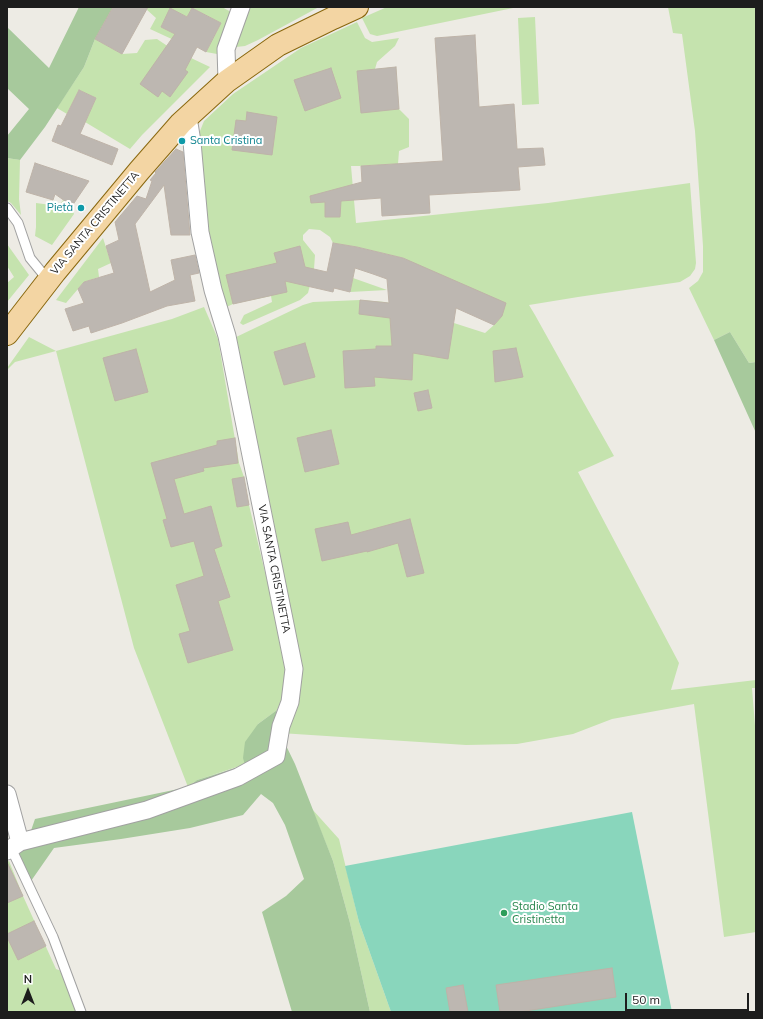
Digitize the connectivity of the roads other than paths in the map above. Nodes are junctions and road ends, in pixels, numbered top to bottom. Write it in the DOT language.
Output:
graph roads {
  1 [pos="241,7"];
  2 [pos="357,7"];
  3 [pos="227,81"];
  4 [pos="188,117"];
  5 [pos="7,208"];
  6 [pos="48,280"];
  7 [pos="7,334"];
  8 [pos="7,794"];
  9 [pos="13,847"];
  10 [pos="82,1012"];
  1 -- 3 [label="street"];
  2 -- 3 [label="main road, VIA SANTA CRISTINETTA"];
  3 -- 4 [label="main road, VIA SANTA CRISTINETTA"];
  4 -- 6 [label="main road, VIA SANTA CRISTINETTA"];
  4 -- 9 [label="street, VIA SANTA CRISTINETTA"];
  5 -- 6 [label="lane"];
  6 -- 7 [label="main road, VIA SANTA CRISTINETTA"];
  8 -- 9 [label="street"];
  9 -- 10 [label="lane"];
}
